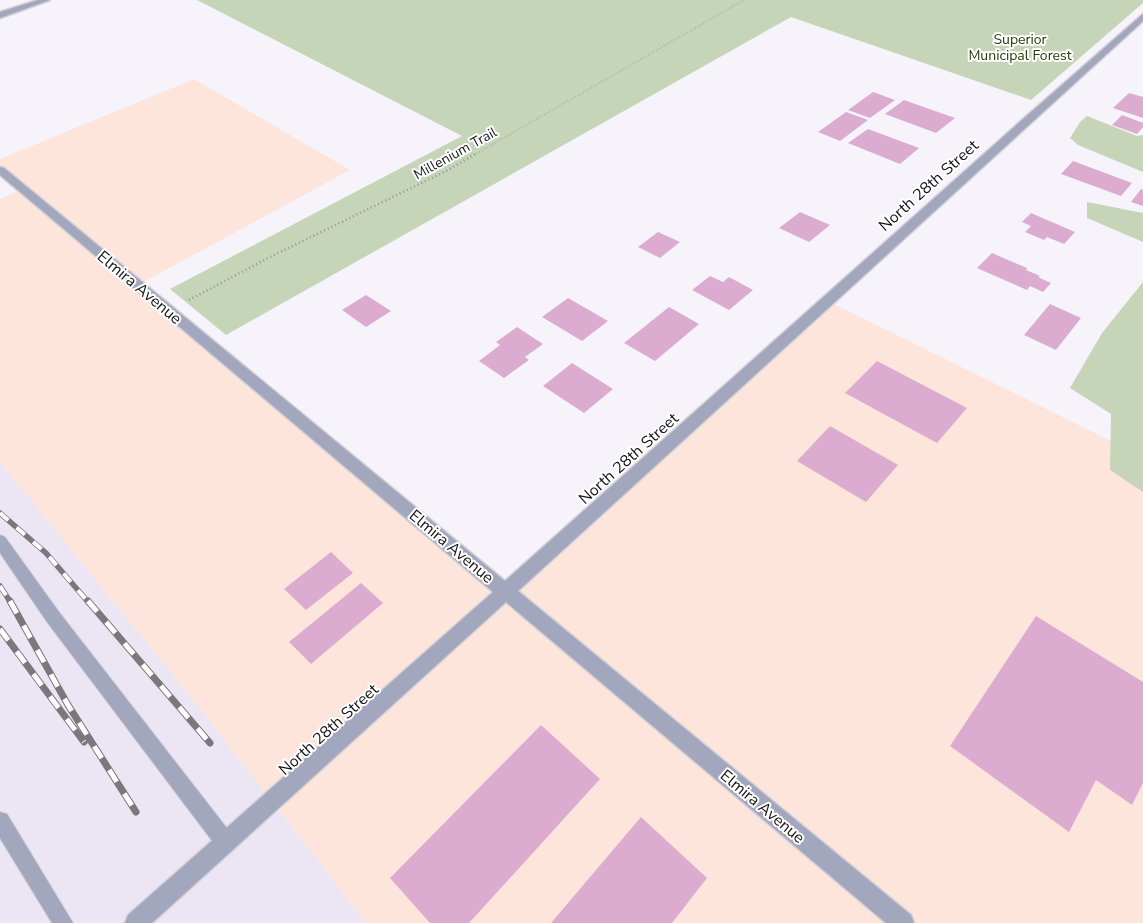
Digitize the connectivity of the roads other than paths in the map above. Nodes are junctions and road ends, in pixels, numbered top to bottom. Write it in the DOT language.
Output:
graph roads {
  1 [pos="46,0"];
  2 [pos="0,15"];
  3 [pos="1143,17"];
  4 [pos="0,170"];
  5 [pos="0,541"];
  6 [pos="507,592"];
  7 [pos="0,821"];
  8 [pos="226,843"];
  9 [pos="63,923"];
  10 [pos="136,923"];
  11 [pos="903,923"];
  1 -- 2 [label="street"];
  3 -- 6 [label="street, North 28th Street"];
  4 -- 6 [label="street, Elmira Avenue"];
  5 -- 8 [label="lane"];
  6 -- 8 [label="street, North 28th Street"];
  6 -- 11 [label="street, Elmira Avenue"];
  7 -- 9 [label="lane"];
  8 -- 10 [label="street, North 28th Street"];
}
